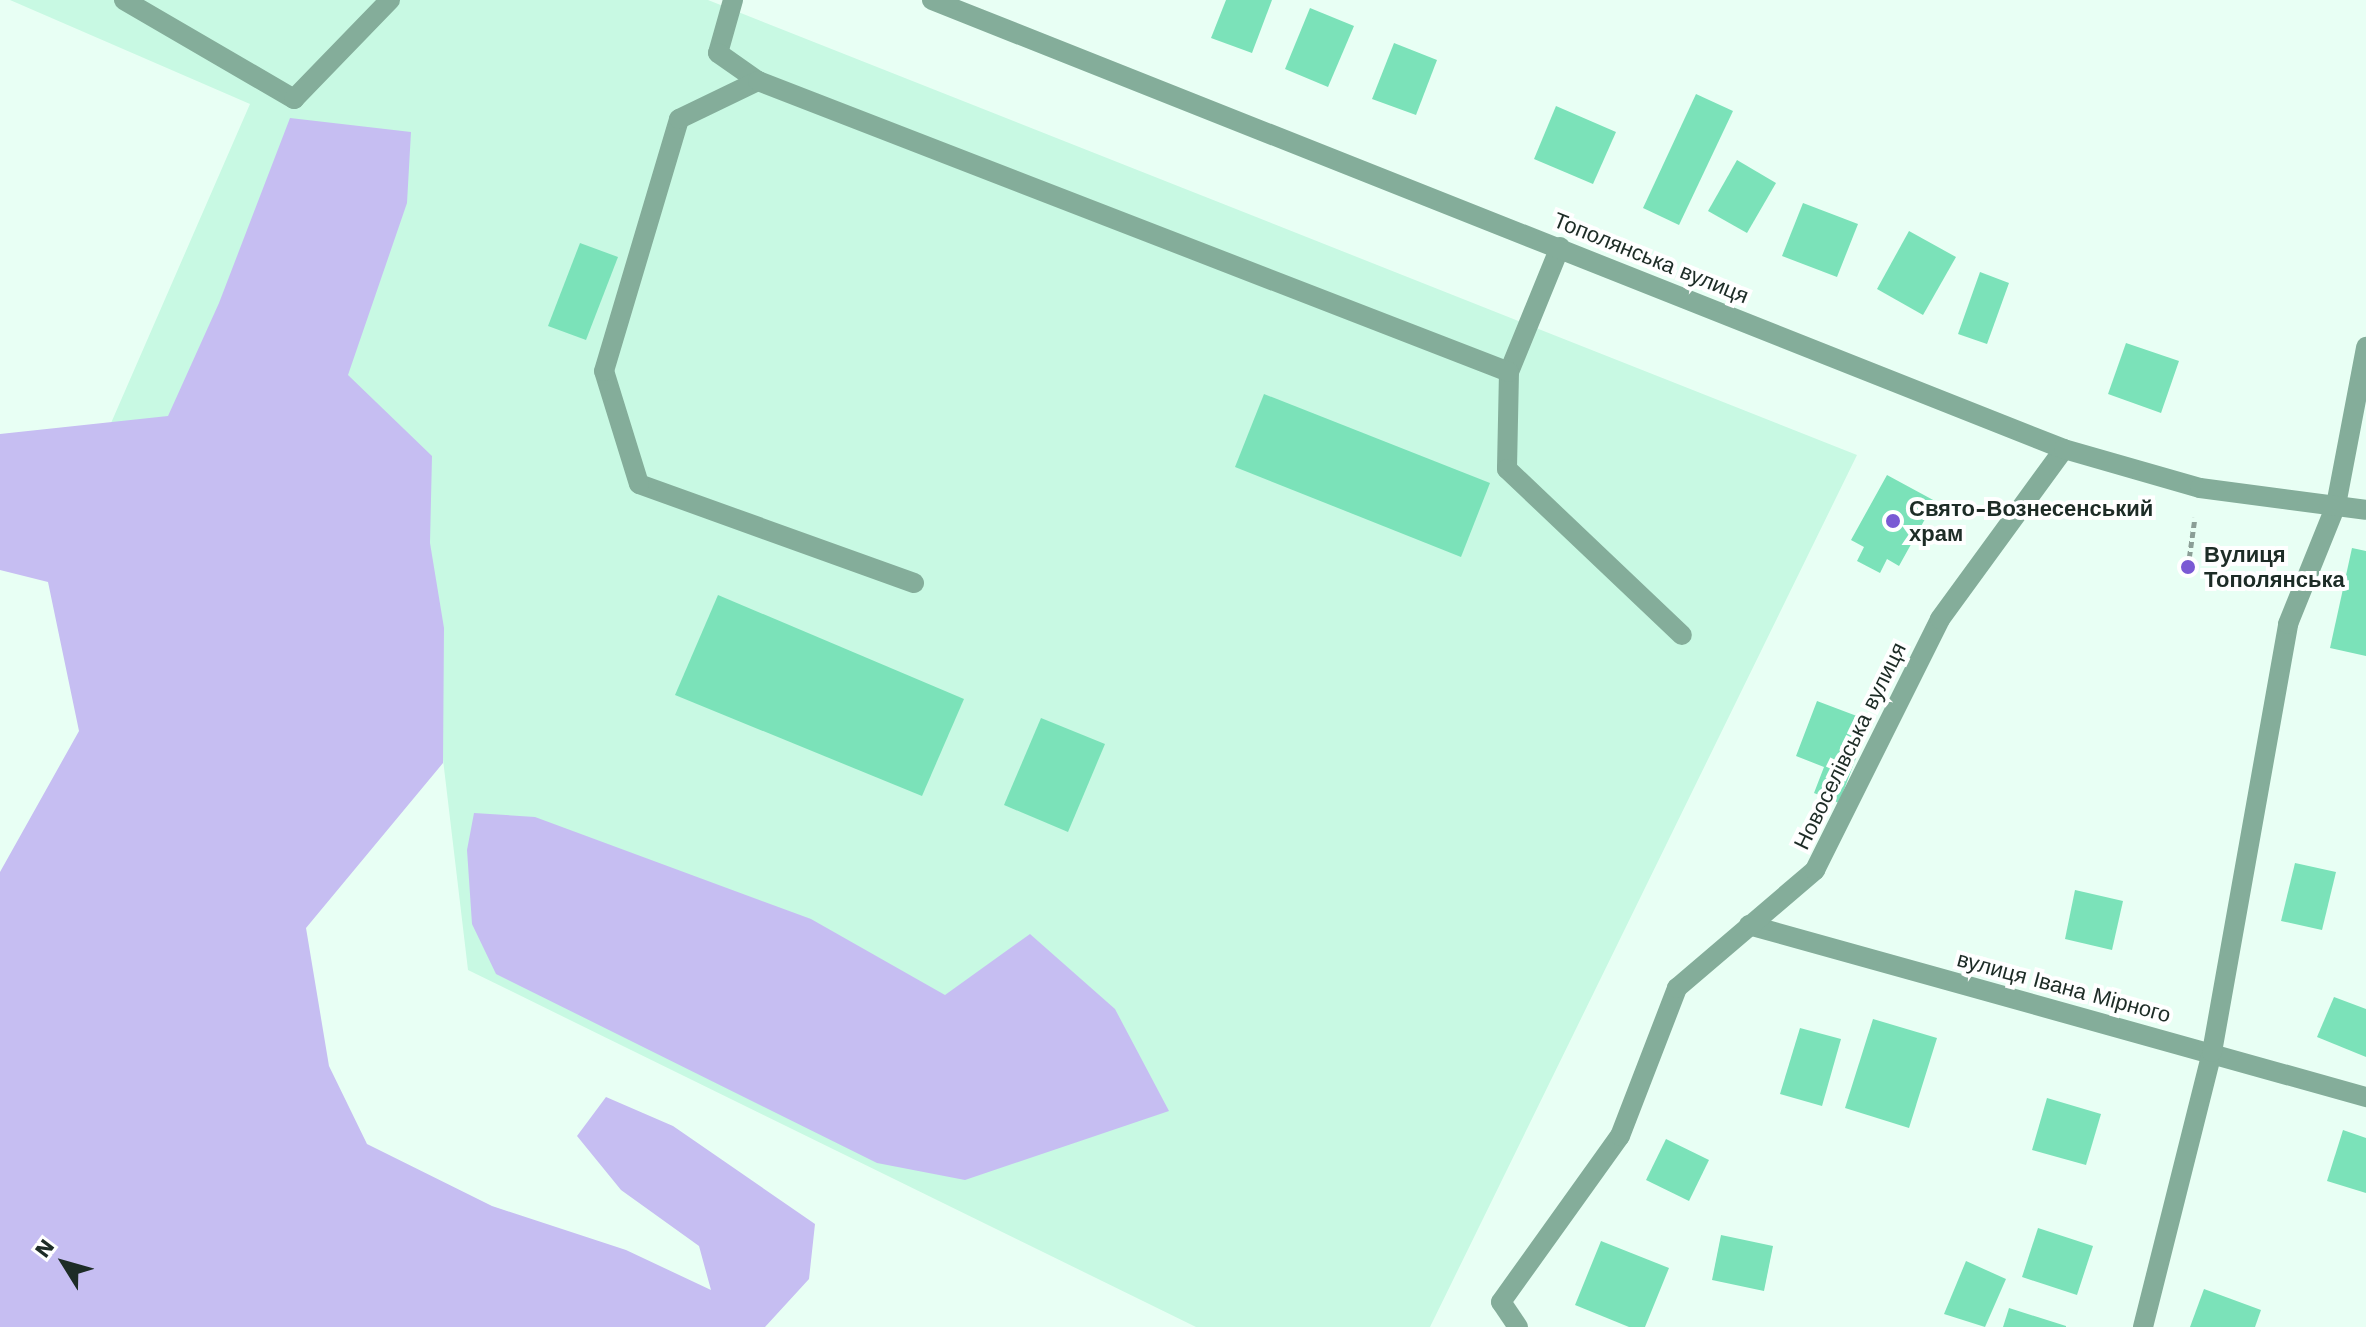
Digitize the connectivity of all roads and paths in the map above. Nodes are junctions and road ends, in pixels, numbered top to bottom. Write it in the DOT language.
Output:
graph roads {
  1 [pos="124,0"];
  2 [pos="390,0"];
  3 [pos="733,0"];
  4 [pos="932,0"];
  5 [pos="758,81"];
  6 [pos="1560,247"];
  7 [pos="2366,347"];
  8 [pos="1509,372"];
  9 [pos="2064,449"];
  10 [pos="2200,488"];
  11 [pos="2336,505"];
  12 [pos="2366,510"];
  13 [pos="2188,567"];
  14 [pos="914,583"];
  15 [pos="1682,635"];
  16 [pos="1749,925"];
  17 [pos="2212,1052"];
  18 [pos="2366,1097"];
  19 [pos="1518,1327"];
  20 [pos="2143,1327"];
  1 -- 2 [label="street"];
  3 -- 5 [label="street"];
  4 -- 6 [label="street, Тополянська вулиця"];
  5 -- 8 [label="street"];
  5 -- 14 [label="street"];
  6 -- 8 [label="street"];
  6 -- 9 [label="street, Тополянська вулиця"];
  7 -- 11 [label="street"];
  8 -- 15 [label="street"];
  9 -- 10 [label="street, Тополянська вулиця"];
  9 -- 16 [label="street, Новоселівська вулиця"];
  10 -- 11 [label="street, Тополянська вулиця"];
  10 -- 13 [label="path"];
  11 -- 12 [label="street, Тополянська вулиця"];
  11 -- 17 [label="street"];
  16 -- 17 [label="street, вулиця Івана Мірного"];
  16 -- 19 [label="street, Новоселівська вулиця"];
  17 -- 18 [label="street, вулиця Івана Мірного"];
  17 -- 20 [label="street"];
}
